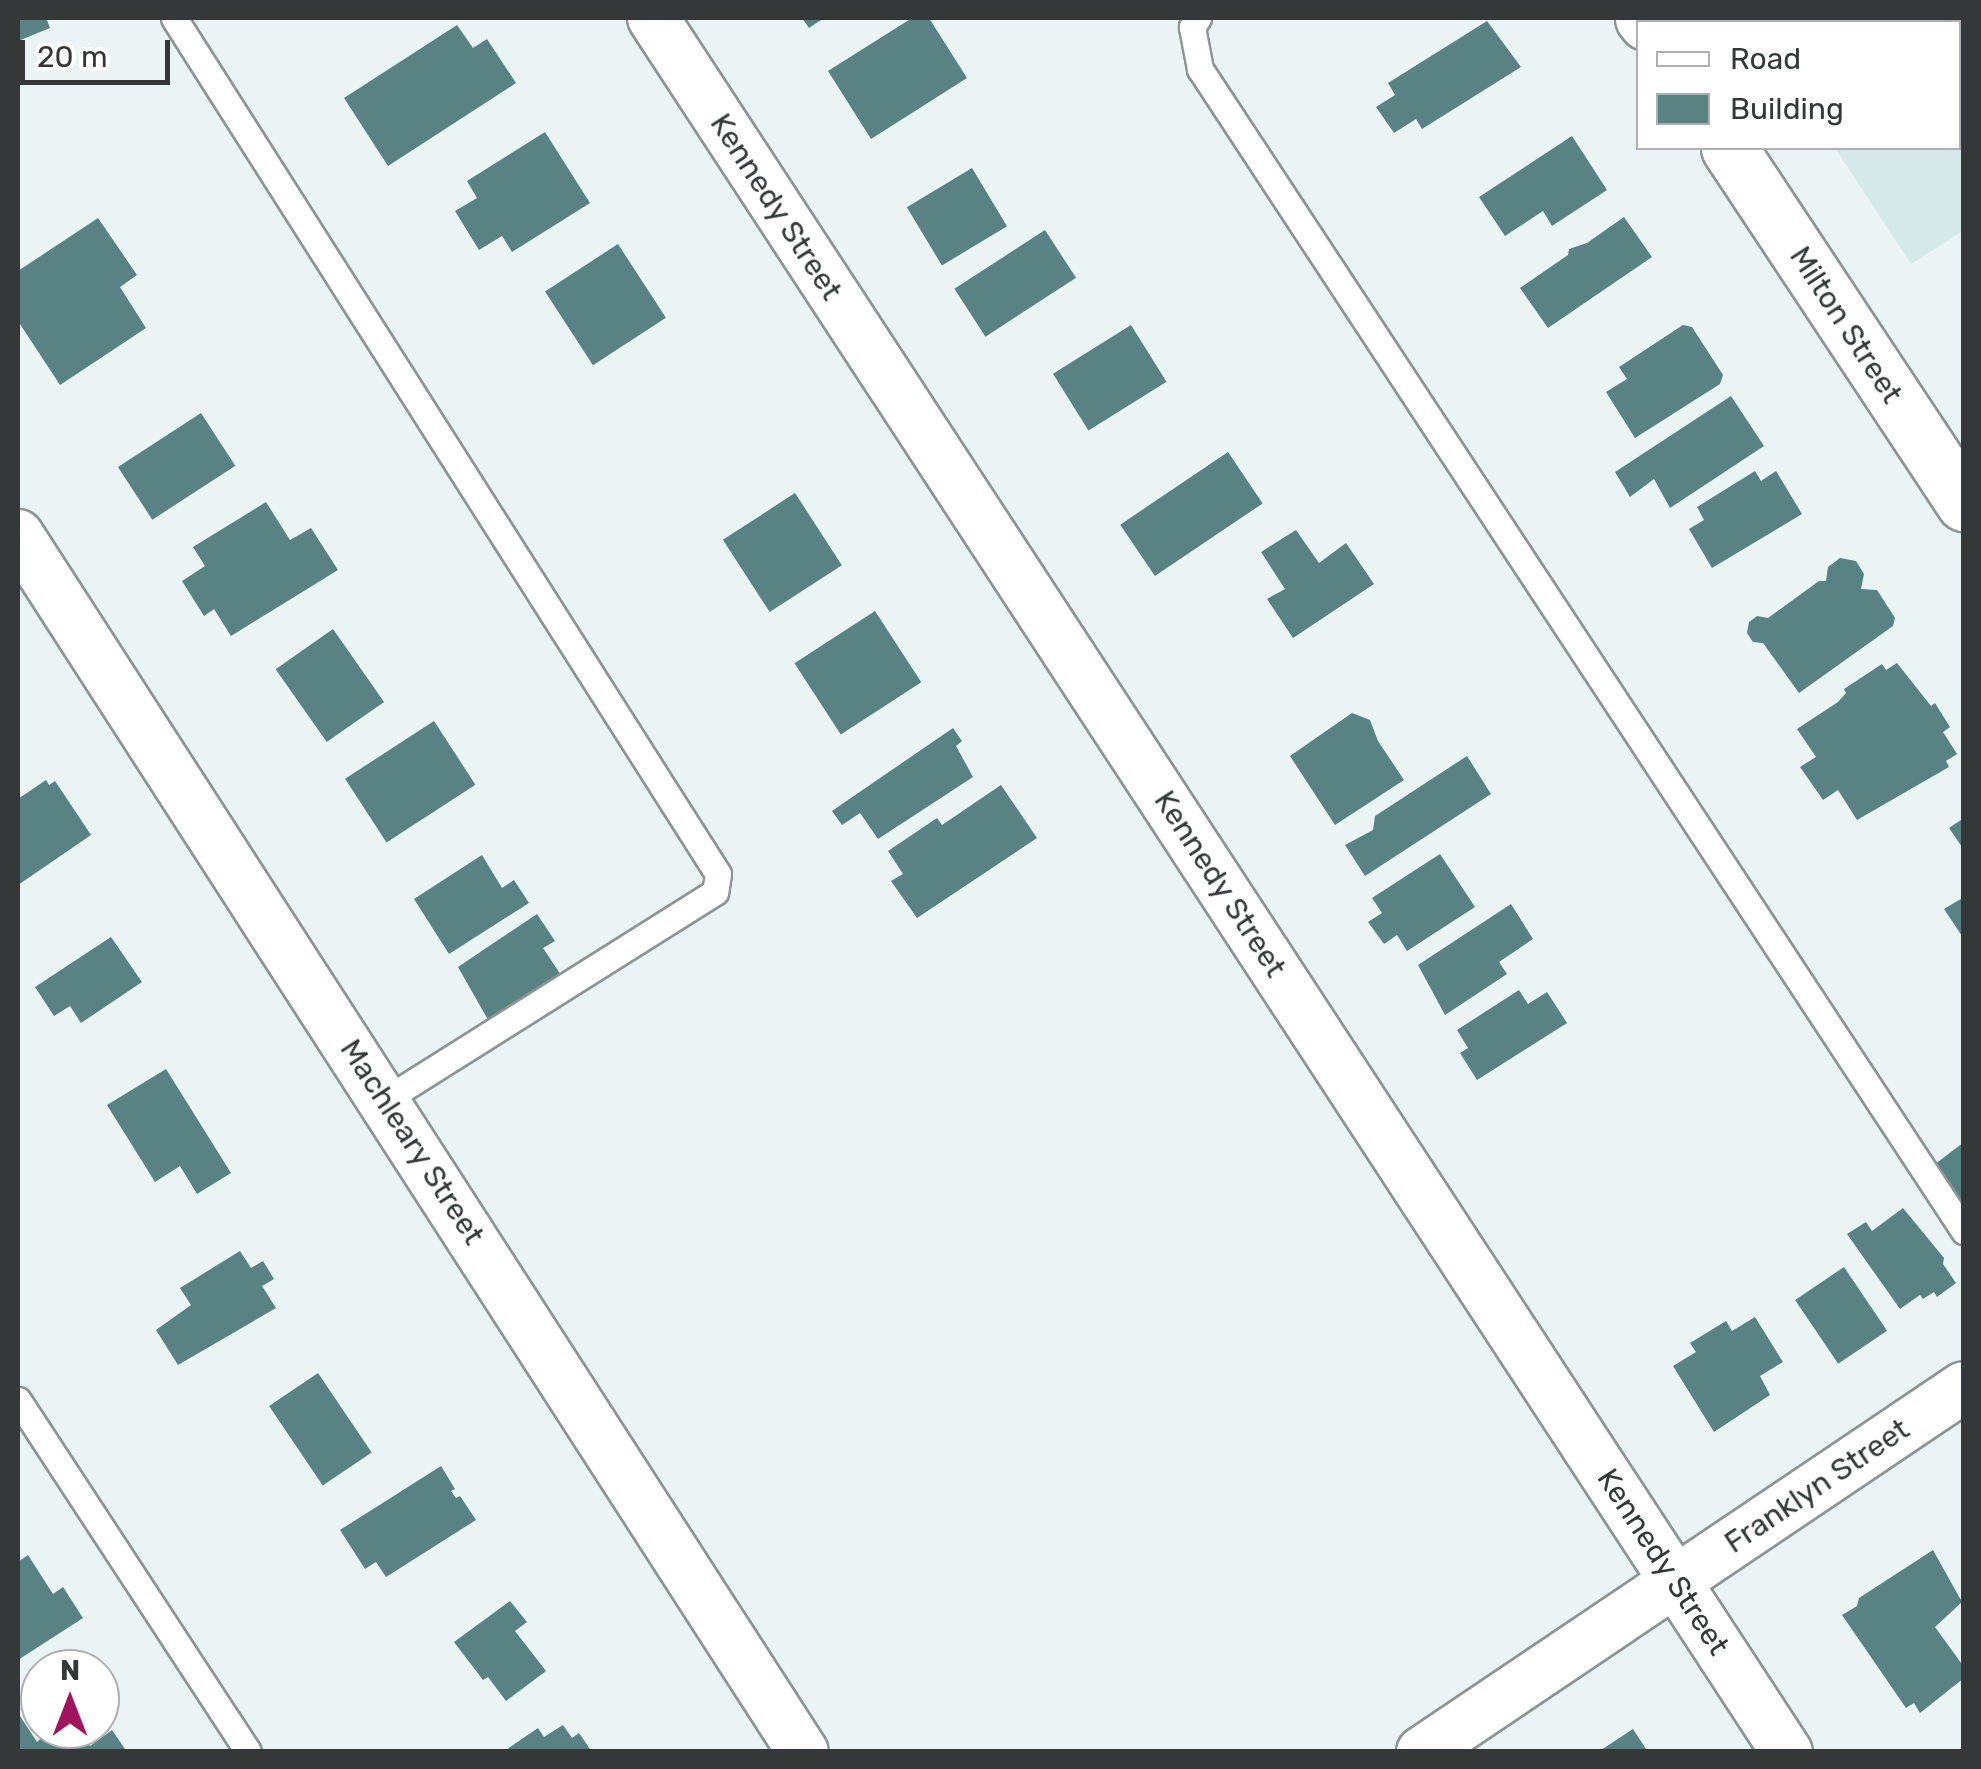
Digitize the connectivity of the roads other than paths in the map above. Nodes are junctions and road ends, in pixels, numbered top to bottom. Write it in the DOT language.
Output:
graph roads {
  1 [pos="174,18"];
  2 [pos="653,18"];
  3 [pos="1198,18"];
  4 [pos="1730,150"];
  5 [pos="1964,503"];
  6 [pos="18,534"];
  7 [pos="384,1100"];
  8 [pos="1964,1231"];
  9 [pos="1964,1388"];
  10 [pos="18,1400"];
  11 [pos="1676,1581"];
  12 [pos="248,1752"];
  13 [pos="803,1752"];
  14 [pos="1422,1752"];
  15 [pos="1787,1752"];
  1 -- 7 [label="lane"];
  2 -- 11 [label="street, Kennedy Street"];
  3 -- 8 [label="lane"];
  4 -- 5 [label="street, Milton Street"];
  6 -- 7 [label="street, Machleary Street"];
  7 -- 13 [label="street, Machleary Street"];
  9 -- 11 [label="street, Franklyn Street"];
  10 -- 12 [label="lane"];
  11 -- 14 [label="street, Franklyn Street"];
  11 -- 15 [label="street, Kennedy Street"];
}
